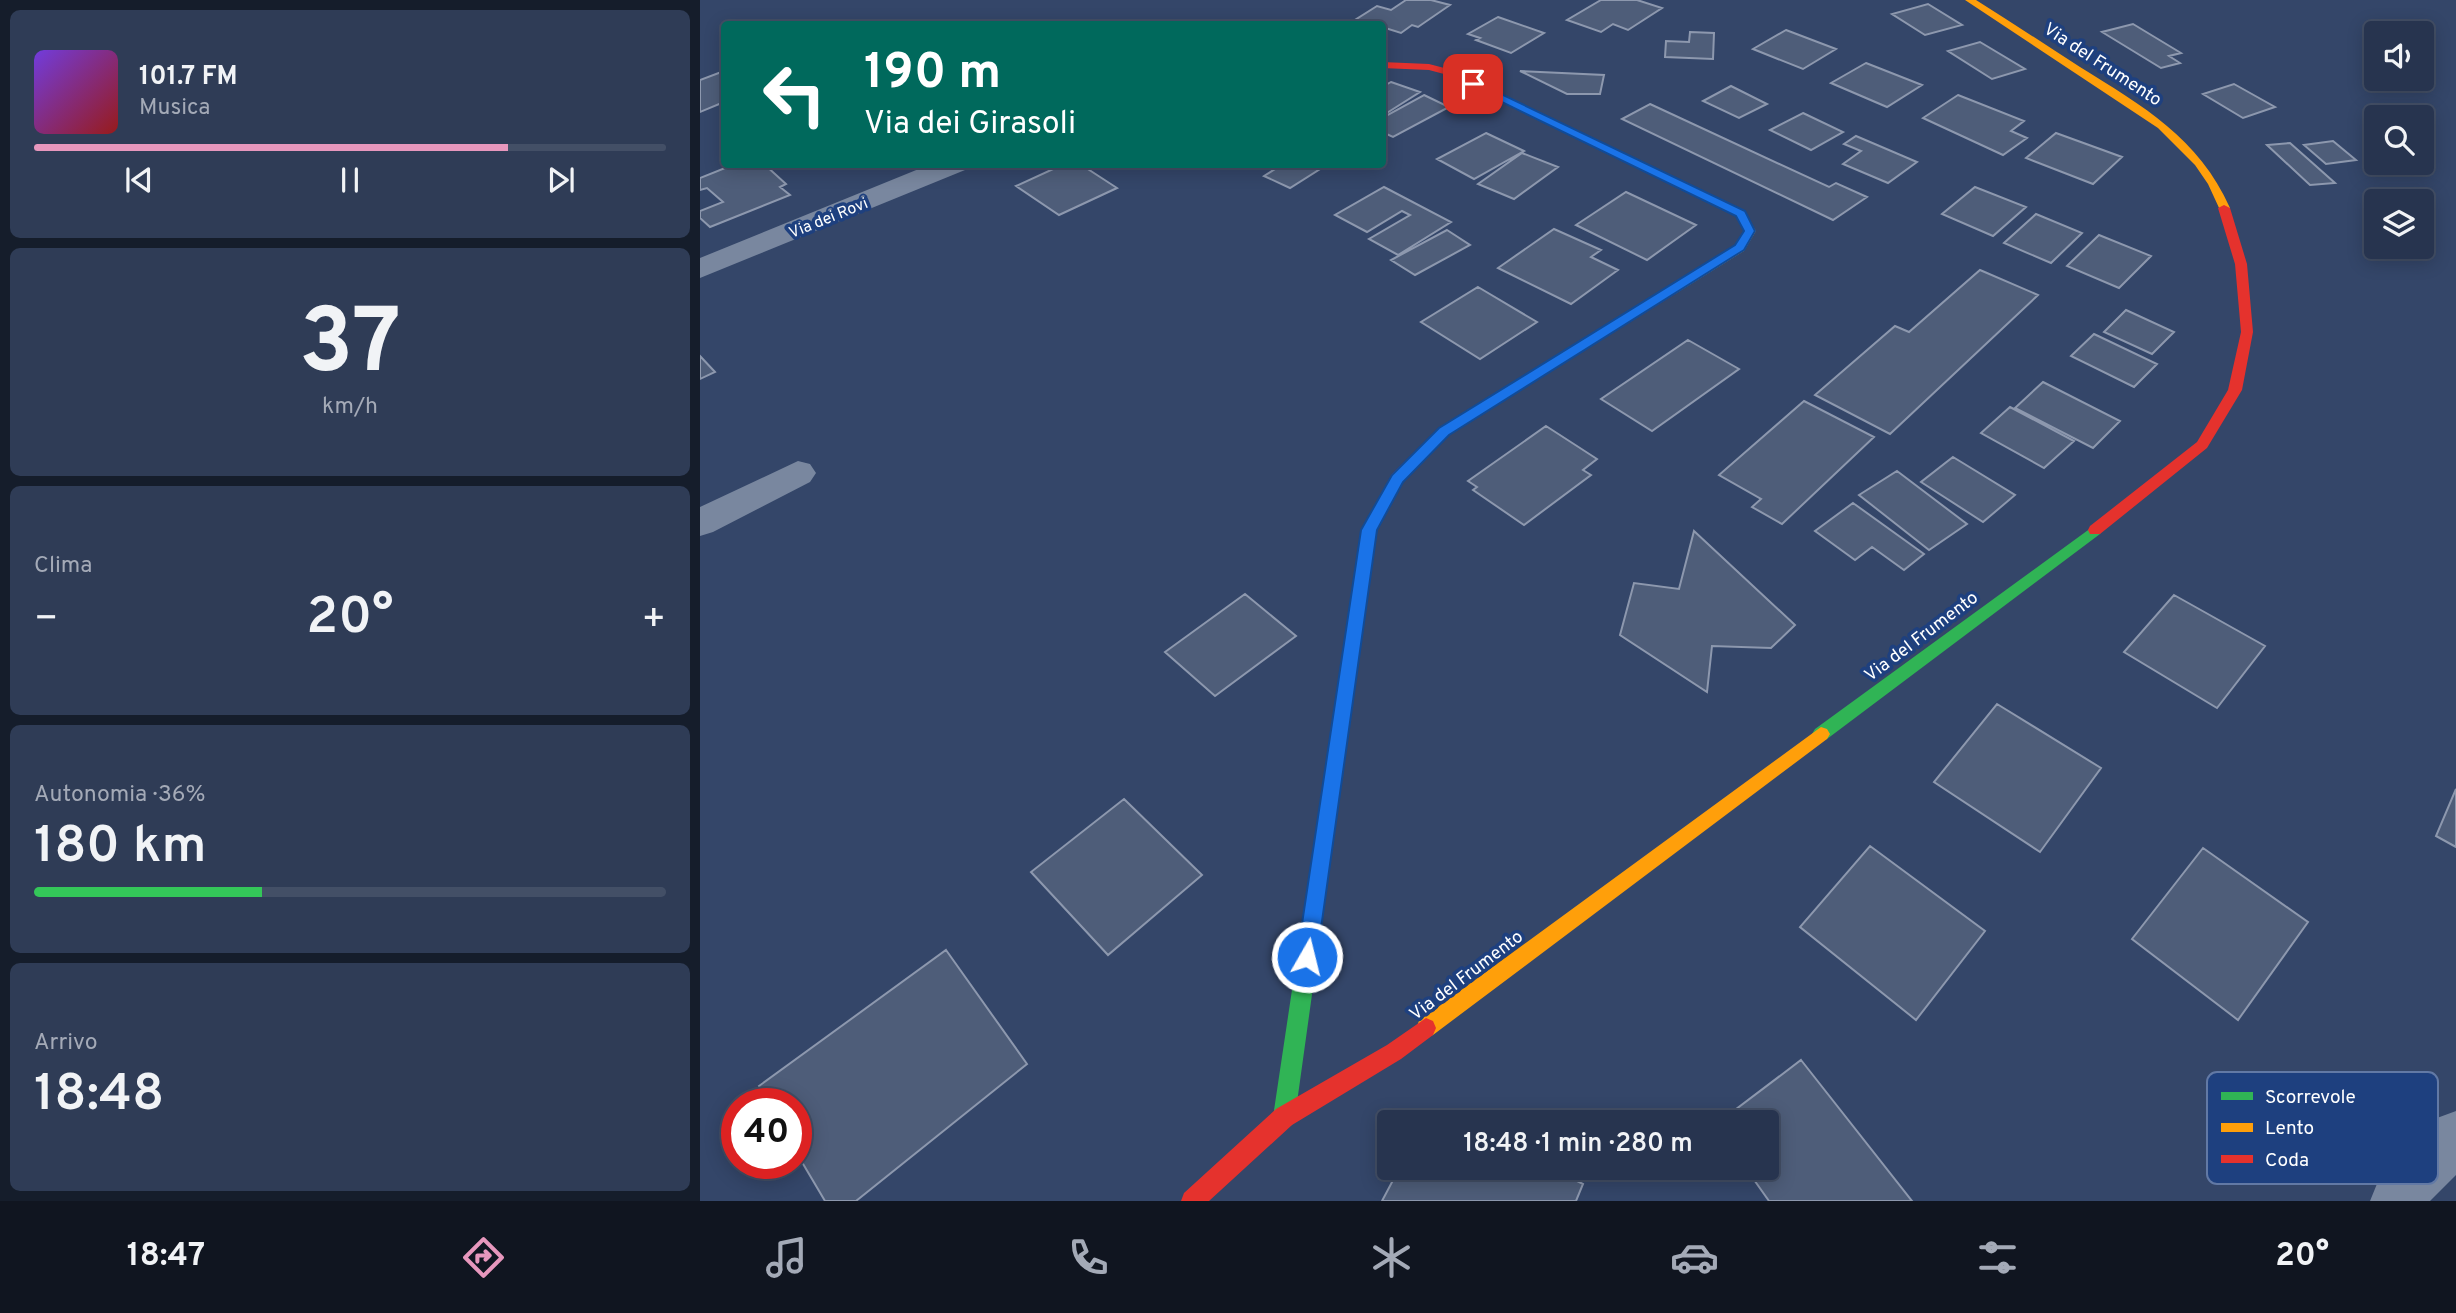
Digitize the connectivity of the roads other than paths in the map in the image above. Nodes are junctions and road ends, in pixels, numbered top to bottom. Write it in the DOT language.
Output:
graph roads {
  1 [pos="1970,0"];
  2 [pos="1386,65"];
  3 [pos="946,168"];
  4 [pos="700,270"];
  5 [pos="798,473"];
  6 [pos="700,523"];
  7 [pos="1284,1117"];
  8 [pos="2456,1136"];
  9 [pos="2438,1154"];
  10 [pos="2409,1184"];
  11 [pos="1192,1201"];
  12 [pos="2397,1201"];
  1 -- 7 [label="street, Via del Frumento"];
  2 -- 7 [label="street"];
  3 -- 4 [label="street, Via dei Rovi"];
  5 -- 6 [label="street"];
  7 -- 11 [label="street, Via del Frumento"];
  8 -- 9 [label="street"];
  10 -- 12 [label="street"];
}
